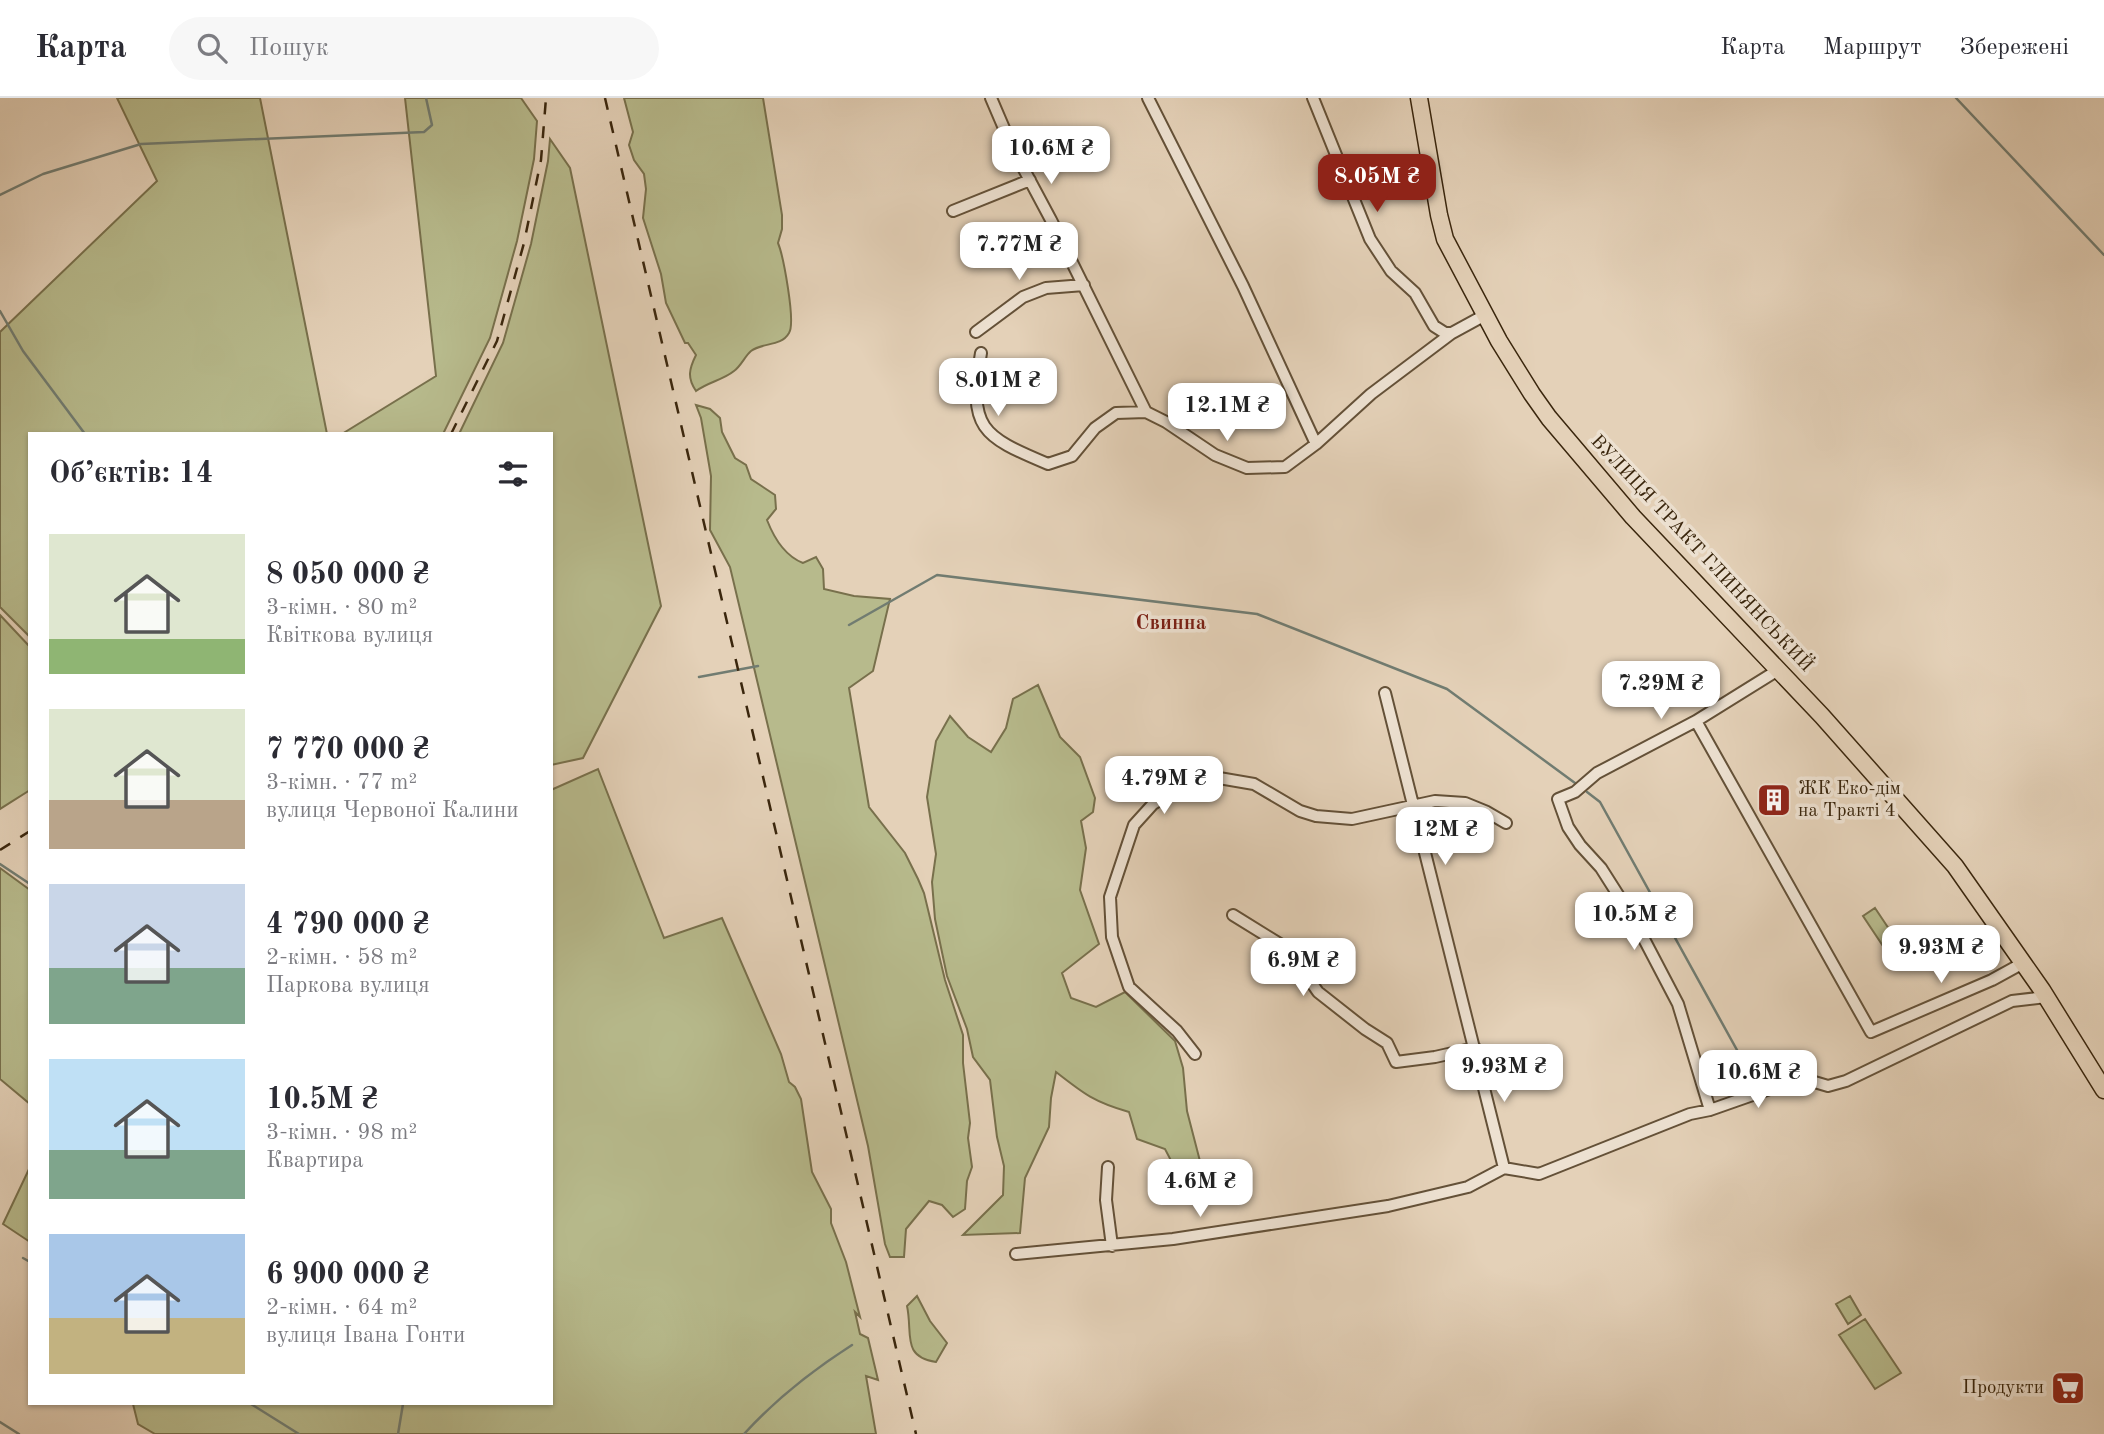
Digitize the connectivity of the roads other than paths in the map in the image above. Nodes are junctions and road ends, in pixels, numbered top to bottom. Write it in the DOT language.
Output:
graph roads {
  1 [pos="991,98"];
  2 [pos="1148,98"];
  3 [pos="1313,98"];
  4 [pos="1419,98"];
  5 [pos="1030,180"];
  6 [pos="953,211"];
  7 [pos="1084,285"];
  8 [pos="1485,315"];
  9 [pos="976,332"];
  10 [pos="1452,333"];
  11 [pos="981,353"];
  12 [pos="1146,412"];
  13 [pos="1316,444"];
  14 [pos="1779,670"];
  15 [pos="1385,693"];
  16 [pos="1696,721"];
  17 [pos="1413,804"];
  18 [pos="1506,823"];
  19 [pos="1233,915"];
  20 [pos="2023,963"];
  21 [pos="2044,994"];
  22 [pos="1475,1048"];
  23 [pos="1195,1054"];
  24 [pos="2104,1090"];
  25 [pos="1710,1110"];
  26 [pos="1108,1167"];
  27 [pos="1504,1168"];
  28 [pos="1112,1246"];
  29 [pos="1016,1254"];
  1 -- 5 [label="street"];
  2 -- 13 [label="street"];
  3 -- 10 [label="street"];
  4 -- 8 [label="main road, ВУЛИЦЯ ТРАКТ ГЛИНЯНСЬКИЙ"];
  5 -- 6 [label="street"];
  5 -- 7 [label="street"];
  7 -- 9 [label="street"];
  7 -- 12 [label="street"];
  8 -- 10 [label="street"];
  8 -- 14 [label="main road, ВУЛИЦЯ ТРАКТ ГЛИНЯНСЬКИЙ"];
  10 -- 13 [label="street"];
  11 -- 12 [label="street"];
  12 -- 13 [label="street"];
  14 -- 16 [label="street"];
  14 -- 20 [label="main road, ВУЛИЦЯ ТРАКТ ГЛИНЯНСЬКИЙ"];
  15 -- 17 [label="street"];
  16 -- 20 [label="street"];
  16 -- 25 [label="street"];
  17 -- 18 [label="street"];
  17 -- 22 [label="street"];
  17 -- 23 [label="street"];
  19 -- 22 [label="street"];
  20 -- 21 [label="main road, ВУЛИЦЯ ТРАКТ ГЛИНЯНСЬКИЙ"];
  21 -- 24 [label="main road, ВУЛИЦЯ ТРАКТ ГЛИНЯНСЬКИЙ"];
  21 -- 25 [label="street"];
  22 -- 27 [label="street"];
  25 -- 27 [label="street"];
  26 -- 28 [label="street"];
  27 -- 28 [label="street"];
  28 -- 29 [label="street"];
}
